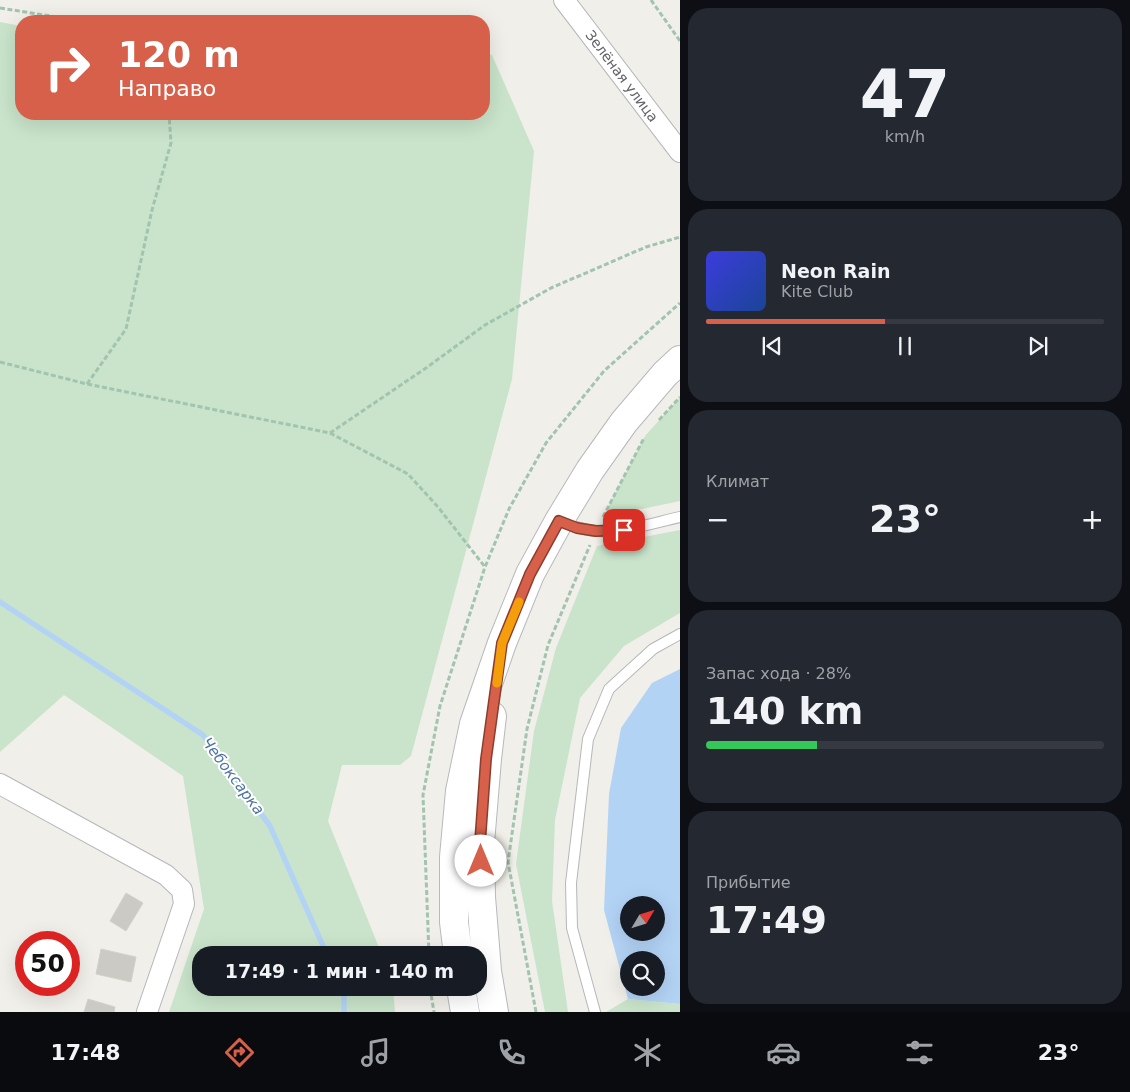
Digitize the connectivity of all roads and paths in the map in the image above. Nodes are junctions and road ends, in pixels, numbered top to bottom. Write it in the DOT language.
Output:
graph roads {
  1 [pos="564,0"];
  2 [pos="651,0"];
  3 [pos="0,8"];
  4 [pos="44,15"];
  5 [pos="680,41"];
  6 [pos="169,120"];
  7 [pos="680,152"];
  8 [pos="680,237"];
  9 [pos="680,360"];
  10 [pos="0,362"];
  11 [pos="87,384"];
  12 [pos="680,397"];
  13 [pos="656,423"];
  14 [pos="330,433"];
  15 [pos="645,436"];
  16 [pos="606,509"];
  17 [pos="680,517"];
  18 [pos="559,521"];
  19 [pos="586,555"];
  20 [pos="485,568"];
  21 [pos="680,634"];
  22 [pos="502,643"];
  23 [pos="0,784"];
  24 [pos="457,946"];
  25 [pos="431,996"];
  26 [pos="462,996"];
  27 [pos="148,1012"];
  28 [pos="434,1012"];
  29 [pos="465,1012"];
  30 [pos="494,1012"];
  31 [pos="536,1012"];
  32 [pos="595,1012"];
  1 -- 7 [label="street, Зелёная улица"];
  2 -- 5 [label="path"];
  3 -- 4 [label="path"];
  6 -- 11 [label="path"];
  8 -- 14 [label="path"];
  9 -- 18 [label="main road"];
  10 -- 11 [label="path"];
  11 -- 14 [label="path"];
  12 -- 13 [label="path"];
  14 -- 20 [label="path"];
  15 -- 16 [label="path"];
  17 -- 18 [label="lane"];
  18 -- 22 [label="main road"];
  19 -- 31 [label="path"];
  21 -- 32 [label="lane"];
  22 -- 24 [label="main road"];
  22 -- 30 [label="main road"];
  23 -- 27 [label="street"];
  25 -- 28 [label="path"];
  26 -- 29 [label="main road"];
}
